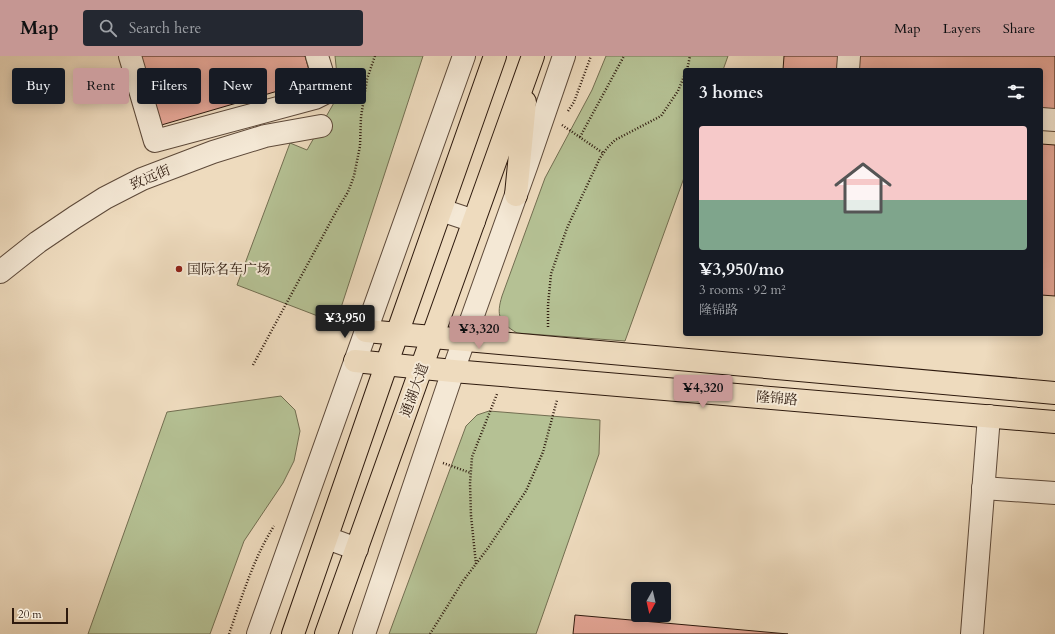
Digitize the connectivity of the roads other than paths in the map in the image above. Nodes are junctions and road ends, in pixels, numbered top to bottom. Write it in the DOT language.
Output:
graph roads {
  1 [pos="130,56"];
  2 [pos="316,56"];
  3 [pos="464,56"];
  4 [pos="495,56"];
  5 [pos="564,56"];
  6 [pos="849,56"];
  7 [pos="530,63"];
  8 [pos="848,68"];
  9 [pos="1043,119"];
  10 [pos="1055,120"];
  11 [pos="321,126"];
  12 [pos="516,195"];
  13 [pos="441,210"];
  14 [pos="474,221"];
  15 [pos="0,272"];
  16 [pos="366,331"];
  17 [pos="397,334"];
  18 [pos="433,338"];
  19 [pos="464,340"];
  20 [pos="355,361"];
  21 [pos="386,365"];
  22 [pos="422,368"];
  23 [pos="453,371"];
  24 [pos="1055,393"];
  25 [pos="989,416"];
  26 [pos="1055,422"];
  27 [pos="984,488"];
  28 [pos="1055,493"];
  29 [pos="326,538"];
  30 [pos="357,549"];
  31 [pos="258,634"];
  32 [pos="293,634"];
  33 [pos="326,634"];
  34 [pos="364,634"];
  35 [pos="972,634"];
  1 -- 2 [label="street"];
  3 -- 16 [label="street"];
  4 -- 13 [label="main road"];
  5 -- 12 [label="street"];
  6 -- 8 [label="street"];
  7 -- 12 [label="main road"];
  7 -- 14 [label="main road, 通湖大道"];
  9 -- 10 [label="street"];
  11 -- 15 [label="street, 致远街"];
  12 -- 19 [label="street"];
  13 -- 14 [label="street"];
  13 -- 17 [label="main road"];
  14 -- 18 [label="main road, 通湖大道"];
  16 -- 17 [label="main road"];
  16 -- 20 [label="street"];
  17 -- 18 [label="main road"];
  17 -- 21 [label="main road"];
  18 -- 19 [label="main road"];
  18 -- 22 [label="main road, 通湖大道"];
  19 -- 23 [label="street"];
  19 -- 24 [label="main road"];
  20 -- 21 [label="main road, 隆锦路"];
  20 -- 31 [label="street"];
  21 -- 22 [label="main road, 隆锦路"];
  21 -- 29 [label="main road"];
  22 -- 23 [label="main road, 隆锦路"];
  22 -- 30 [label="main road, 通湖大道"];
  23 -- 25 [label="main road, 隆锦路"];
  23 -- 34 [label="street"];
  25 -- 26 [label="main road, 隆锦路"];
  25 -- 27 [label="street"];
  27 -- 28 [label="street"];
  27 -- 35 [label="street"];
  29 -- 30 [label="street"];
  29 -- 32 [label="main road"];
  30 -- 33 [label="main road, 通湖大道"];
}
